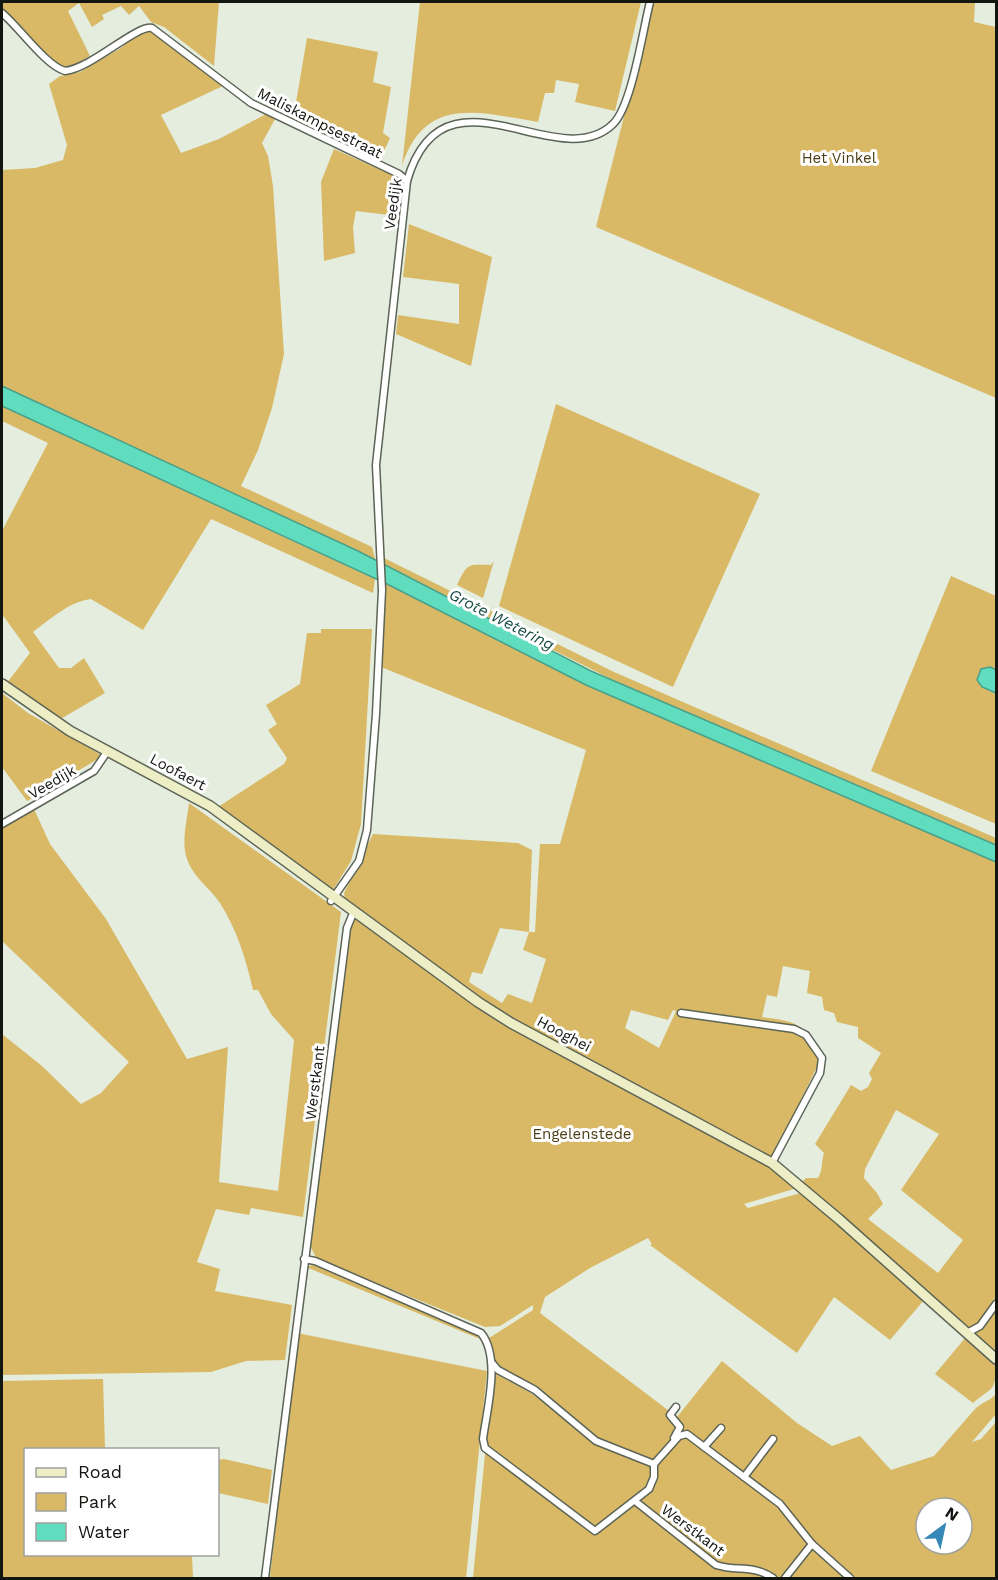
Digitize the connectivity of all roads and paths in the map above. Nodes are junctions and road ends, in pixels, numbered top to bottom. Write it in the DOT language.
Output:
graph roads {
  1 [pos="650,2"];
  2 [pos="2,13"];
  3 [pos="410,170"];
  4 [pos="399,174"];
  5 [pos="407,181"];
  6 [pos="2,684"];
  7 [pos="107,752"];
  8 [pos="2,824"];
  9 [pos="333,899"];
  10 [pos="354,911"];
  11 [pos="681,1013"];
  12 [pos="772,1163"];
  13 [pos="304,1259"];
  14 [pos="996,1304"];
  15 [pos="967,1333"];
  16 [pos="996,1359"];
  17 [pos="492,1363"];
  18 [pos="676,1407"];
  19 [pos="721,1428"];
  20 [pos="773,1439"];
  21 [pos="673,1444"];
  22 [pos="704,1447"];
  23 [pos="654,1464"];
  24 [pos="744,1477"];
  25 [pos="635,1501"];
  26 [pos="812,1544"];
  27 [pos="265,1578"];
  28 [pos="773,1578"];
  29 [pos="785,1578"];
  30 [pos="850,1578"];
  1 -- 3 [label="street, Veedijk"];
  2 -- 4 [label="street, Maliskampsestraat"];
  3 -- 4 [label="street"];
  3 -- 5 [label="street, Veedijk"];
  4 -- 5 [label="street, Maliskampsestraat"];
  5 -- 9 [label="street, Veedijk"];
  6 -- 7 [label="street, Loofaert"];
  7 -- 8 [label="street, Veedijk"];
  7 -- 9 [label="street, Loofaert"];
  9 -- 10 [label="street, Loofaert"];
  10 -- 12 [label="street, Hooghei"];
  10 -- 13 [label="street, Werstkant"];
  11 -- 12 [label="street"];
  12 -- 15 [label="street, Hooghei"];
  13 -- 17 [label="street"];
  13 -- 27 [label="street, Werstkant"];
  14 -- 15 [label="street"];
  15 -- 16 [label="street, Hooghei"];
  17 -- 23 [label="street"];
  17 -- 25 [label="street"];
  18 -- 21 [label="street"];
  19 -- 22 [label="street"];
  20 -- 24 [label="street"];
  21 -- 22 [label="street"];
  21 -- 23 [label="street"];
  22 -- 24 [label="street"];
  23 -- 25 [label="street"];
  24 -- 26 [label="street"];
  25 -- 28 [label="street, Werstkant"];
  26 -- 29 [label="street"];
  26 -- 30 [label="street"];
}
